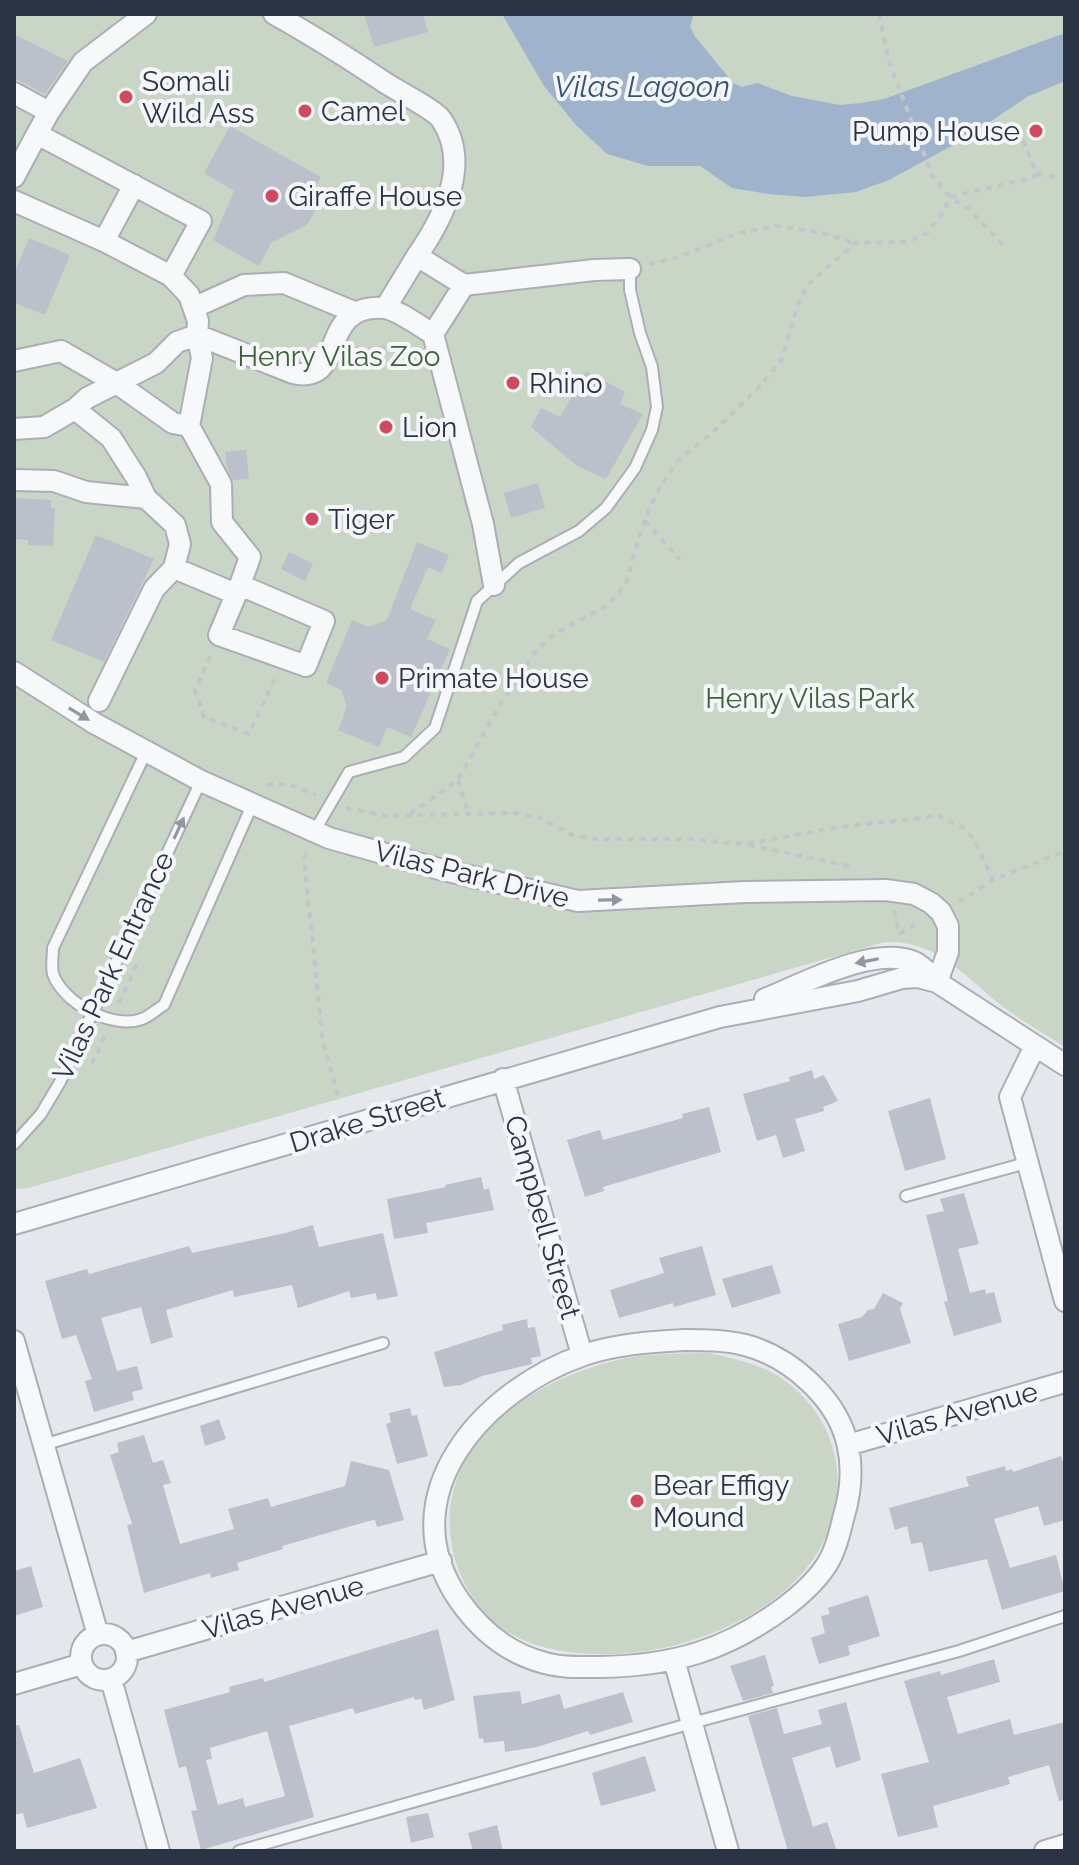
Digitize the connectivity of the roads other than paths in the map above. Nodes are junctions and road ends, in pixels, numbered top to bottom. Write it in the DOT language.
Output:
graph roads {
  1 [pos="146,14"];
  2 [pos="274,14"];
  3 [pos="14,93"];
  4 [pos="49,112"];
  5 [pos="37,134"];
  6 [pos="14,177"];
  7 [pos="134,185"];
  8 [pos="14,201"];
  9 [pos="104,241"];
  10 [pos="417,256"];
  11 [pos="630,269"];
  12 [pos="171,276"];
  13 [pos="464,285"];
  14 [pos="195,307"];
  15 [pos="386,307"];
  16 [pos="354,312"];
  17 [pos="428,331"];
  18 [pos="197,335"];
  19 [pos="14,361"];
  20 [pos="118,384"];
  21 [pos="75,409"];
  22 [pos="189,426"];
  23 [pos="14,429"];
  24 [pos="14,480"];
  25 [pos="146,498"];
  26 [pos="174,568"];
  27 [pos="494,585"];
  28 [pos="238,589"];
  29 [pos="14,672"];
  30 [pos="99,701"];
  31 [pos="146,752"];
  32 [pos="201,781"];
  33 [pos="257,794"];
  34 [pos="314,832"];
  35 [pos="937,982"];
  36 [pos="91,1013"];
  37 [pos="1035,1046"];
  38 [pos="1065,1065"];
  39 [pos="503,1079"];
  40 [pos="14,1144"];
  41 [pos="1026,1163"];
  42 [pos="906,1196"];
  43 [pos="14,1224"];
  44 [pos="1065,1301"];
  45 [pos="14,1341"];
  46 [pos="383,1343"];
  47 [pos="582,1355"];
  48 [pos="1065,1382"];
  49 [pos="43,1445"];
  50 [pos="848,1445"];
  51 [pos="441,1561"];
  52 [pos="1065,1616"];
  53 [pos="98,1635"];
  54 [pos="126,1652"];
  55 [pos="674,1660"];
  56 [pos="82,1664"];
  57 [pos="111,1679"];
  58 [pos="14,1684"];
  59 [pos="692,1723"];
  60 [pos="1065,1845"];
  61 [pos="159,1851"];
  62 [pos="239,1851"];
  63 [pos="728,1851"];
  64 [pos="1045,1851"];
  1 -- 4 [label="street"];
  2 -- 10 [label="street"];
  3 -- 4 [label="street"];
  4 -- 5 [label="street"];
  5 -- 6 [label="street"];
  5 -- 7 [label="street"];
  7 -- 9 [label="street"];
  7 -- 12 [label="street"];
  8 -- 9 [label="street"];
  9 -- 12 [label="street"];
  10 -- 13 [label="street"];
  10 -- 15 [label="street"];
  11 -- 13 [label="street"];
  11 -- 27 [label="lane"];
  12 -- 14 [label="street"];
  13 -- 17 [label="street"];
  14 -- 16 [label="street"];
  14 -- 18 [label="street"];
  15 -- 16 [label="street"];
  15 -- 17 [label="street"];
  16 -- 18 [label="street"];
  17 -- 27 [label="street"];
  18 -- 20 [label="street"];
  18 -- 22 [label="street"];
  19 -- 20 [label="street"];
  20 -- 21 [label="street"];
  20 -- 22 [label="street"];
  21 -- 23 [label="street"];
  21 -- 25 [label="street"];
  22 -- 28 [label="street"];
  24 -- 25 [label="street"];
  25 -- 26 [label="street"];
  26 -- 28 [label="street"];
  26 -- 30 [label="street"];
  27 -- 34 [label="lane"];
  28 -- 28 [label="street"];
  29 -- 31 [label="street, Vilas Park Drive, one-way"];
  31 -- 32 [label="street, Vilas Park Drive"];
  31 -- 36 [label="lane"];
  32 -- 33 [label="street, Vilas Park Drive"];
  36 -- 32 [label="lane, Vilas Park Entrance, one-way"];
  33 -- 34 [label="street, Vilas Park Drive"];
  33 -- 36 [label="lane"];
  34 -- 35 [label="street, Vilas Park Drive, one-way"];
  35 -- 37 [label="street"];
  35 -- 39 [label="street, Drake Street"];
  36 -- 40 [label="lane, Vilas Park Entrance"];
  37 -- 38 [label="street"];
  37 -- 41 [label="street"];
  39 -- 43 [label="street, Drake Street"];
  39 -- 47 [label="street, Campbell Street"];
  41 -- 42 [label="lane"];
  41 -- 44 [label="street"];
  45 -- 49 [label="street"];
  46 -- 49 [label="lane"];
  47 -- 50 [label="street, Vilas Avenue"];
  47 -- 51 [label="street, Vilas Avenue"];
  48 -- 50 [label="street, Vilas Avenue"];
  49 -- 53 [label="street"];
  50 -- 55 [label="street, Vilas Avenue"];
  51 -- 54 [label="street, Vilas Avenue"];
  51 -- 55 [label="street, Vilas Avenue"];
  52 -- 59 [label="lane"];
  53 -- 54 [label="street"];
  53 -- 56 [label="street"];
  54 -- 57 [label="street"];
  55 -- 59 [label="street"];
  56 -- 57 [label="street"];
  56 -- 58 [label="street"];
  57 -- 61 [label="street"];
  59 -- 62 [label="lane"];
  59 -- 63 [label="street"];
  60 -- 64 [label="street"];
}
